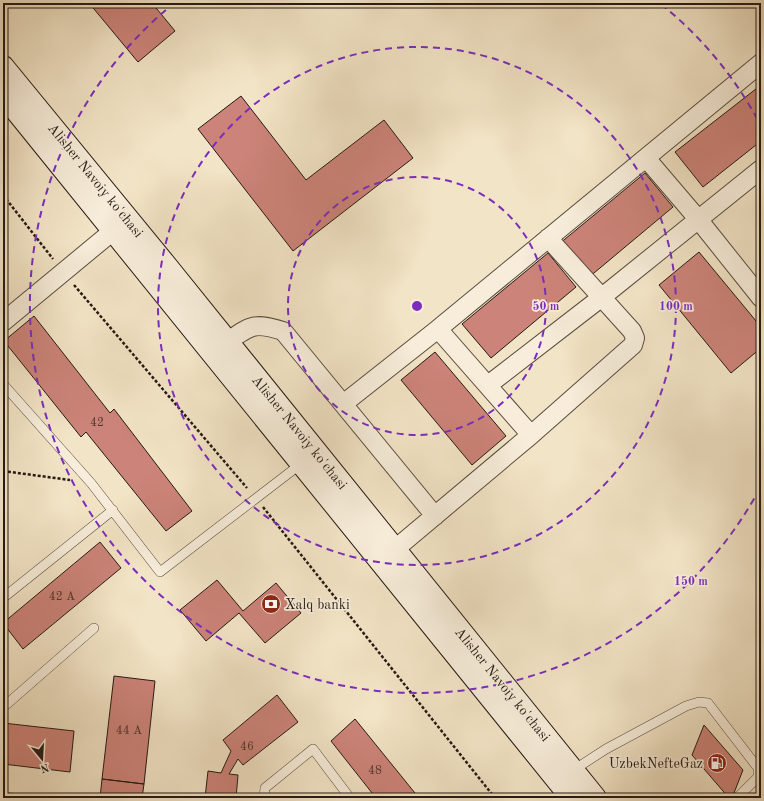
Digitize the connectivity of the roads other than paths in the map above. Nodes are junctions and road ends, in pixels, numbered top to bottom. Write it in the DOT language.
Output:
graph roads {
  1 [pos="761,63"];
  2 [pos="3,68"];
  3 [pos="3,94"];
  4 [pos="646,158"];
  5 [pos="760,171"];
  6 [pos="698,219"];
  7 [pos="113,231"];
  8 [pos="548,238"];
  9 [pos="602,297"];
  10 [pos="761,298"];
  11 [pos="3,322"];
  12 [pos="438,329"];
  13 [pos="227,342"];
  14 [pos="3,384"];
  15 [pos="488,385"];
  16 [pos="344,404"];
  17 [pos="531,435"];
  18 [pos="309,457"];
  19 [pos="113,510"];
  20 [pos="435,516"];
  21 [pos="394,550"];
  22 [pos="3,598"];
  23 [pos="94,628"];
  24 [pos="481,671"];
  25 [pos="3,705"];
  26 [pos="572,771"];
  27 [pos="264,798"];
  28 [pos="350,798"];
  29 [pos="572,798"];
  30 [pos="594,798"];
  31 [pos="737,798"];
  1 -- 4 [label="street"];
  2 -- 13 [label="main road, Alisher Navoiy ko'chasi"];
  3 -- 7 [label="main road, Alisher Navoiy ko'chasi"];
  4 -- 6 [label="street"];
  4 -- 8 [label="street"];
  5 -- 6 [label="street"];
  6 -- 9 [label="street"];
  6 -- 10 [label="street"];
  7 -- 11 [label="street"];
  7 -- 18 [label="main road, Alisher Navoiy ko'chasi"];
  8 -- 9 [label="street"];
  8 -- 12 [label="street"];
  9 -- 15 [label="street"];
  9 -- 17 [label="street"];
  12 -- 15 [label="street"];
  12 -- 16 [label="street"];
  13 -- 16 [label="street"];
  13 -- 18 [label="main road, Alisher Navoiy ko'chasi"];
  14 -- 19 [label="lane"];
  15 -- 17 [label="street"];
  16 -- 20 [label="street"];
  17 -- 20 [label="street"];
  18 -- 19 [label="lane"];
  18 -- 21 [label="main road, Alisher Navoiy ko'chasi"];
  18 -- 24 [label="main road, Alisher Navoiy ko'chasi"];
  19 -- 22 [label="lane"];
  20 -- 21 [label="street"];
  21 -- 24 [label="main road, Alisher Navoiy ko'chasi"];
  23 -- 25 [label="lane"];
  24 -- 26 [label="main road, Alisher Navoiy ko'chasi"];
  24 -- 29 [label="main road, Alisher Navoiy ko'chasi"];
  26 -- 30 [label="main road, Alisher Navoiy ko'chasi"];
  26 -- 31 [label="lane"];
  27 -- 28 [label="lane"];
}
